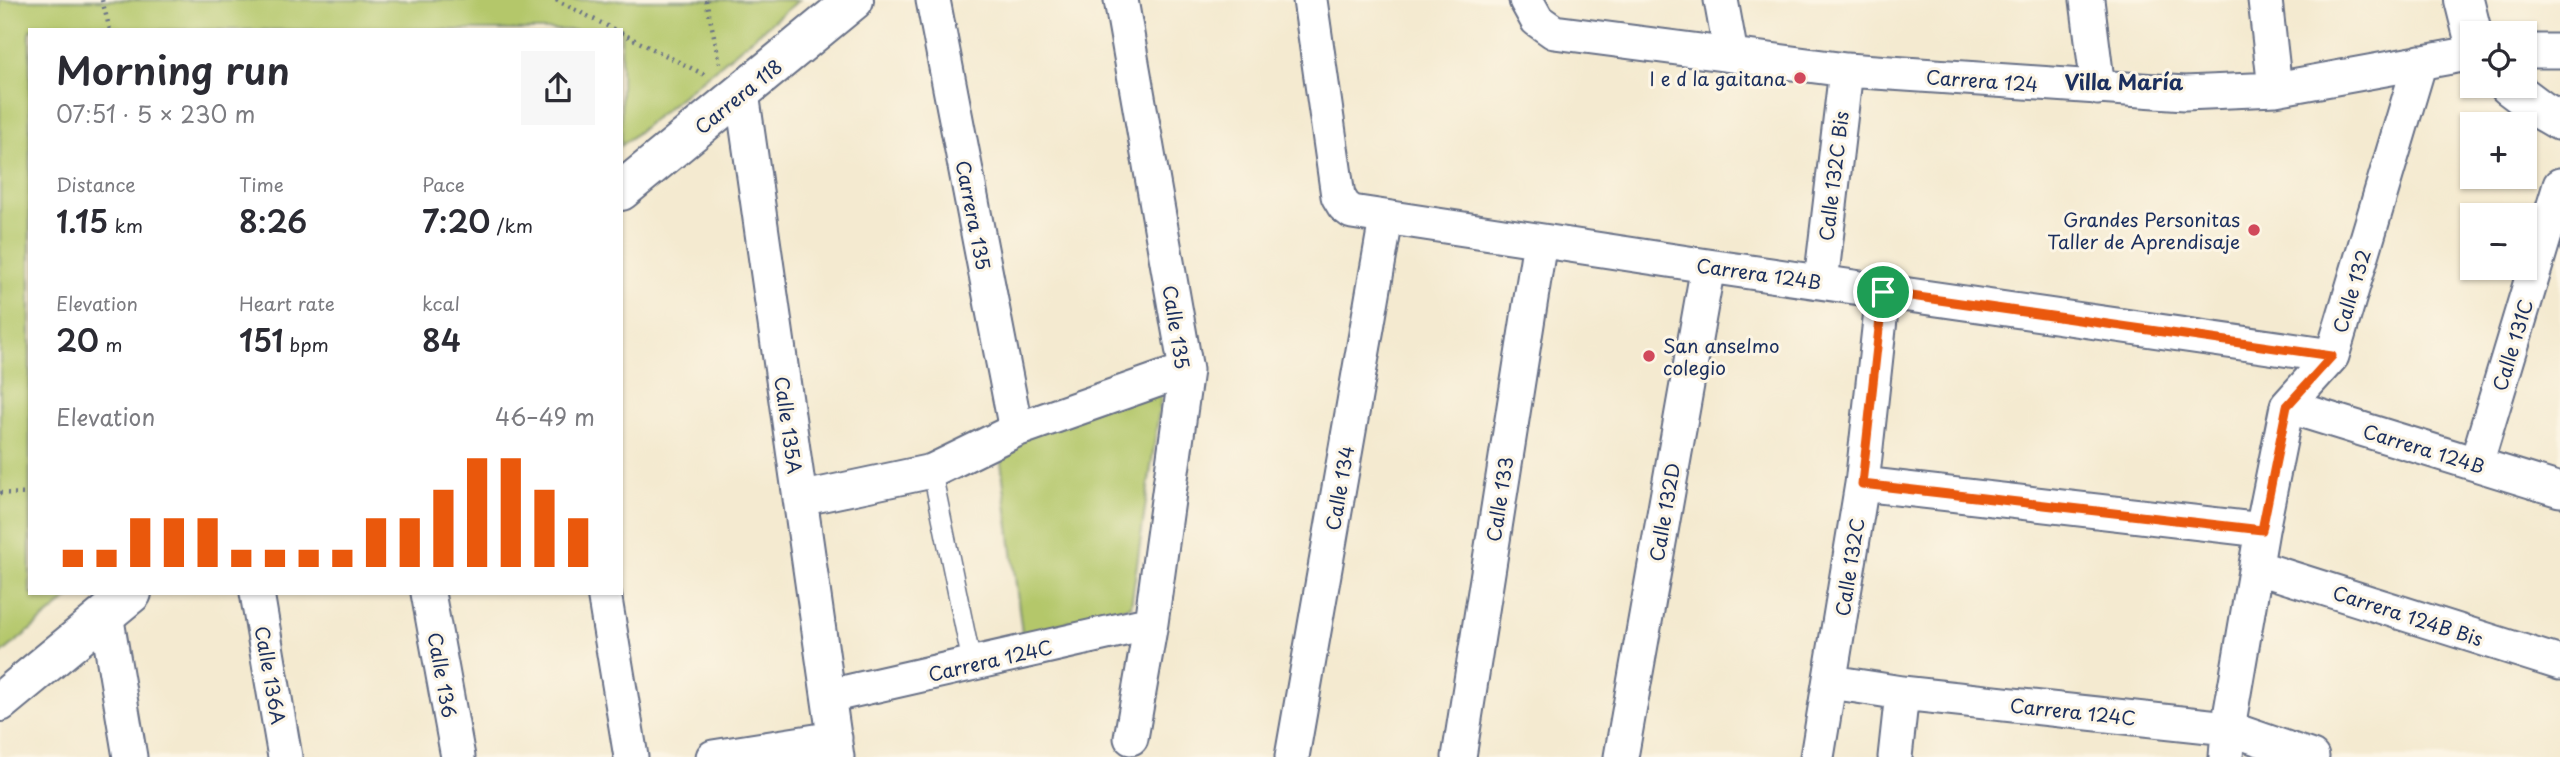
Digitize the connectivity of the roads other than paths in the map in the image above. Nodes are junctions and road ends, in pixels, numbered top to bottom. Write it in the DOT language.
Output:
graph roads {
  1 [pos="854,0"];
  2 [pos="933,0"];
  3 [pos="1121,0"];
  4 [pos="1310,0"];
  5 [pos="1721,0"];
  6 [pos="2088,0"];
  7 [pos="2265,0"];
  8 [pos="2464,0"];
  9 [pos="1531,10"];
  10 [pos="2469,21"];
  11 [pos="2537,51"];
  12 [pos="2560,51"];
  13 [pos="1731,55"];
  14 [pos="2460,55"];
  15 [pos="2420,62"];
  16 [pos="1846,70"];
  17 [pos="733,88"];
  18 [pos="2098,88"];
  19 [pos="2275,89"];
  20 [pos="2525,98"];
  21 [pos="2560,121"];
  22 [pos="2560,185"];
  23 [pos="623,189"];
  24 [pos="1386,219"];
  25 [pos="1540,241"];
  26 [pos="1708,266"];
  27 [pos="1821,282"];
  28 [pos="1883,292"];
  29 [pos="2332,356"];
  30 [pos="1186,370"];
  31 [pos="2287,406"];
  32 [pos="1016,430"];
  33 [pos="2476,464"];
  34 [pos="932,471"];
  35 [pos="1862,484"];
  36 [pos="2560,490"];
  37 [pos="800,499"];
  38 [pos="2262,530"];
  39 [pos="2256,567"];
  40 [pos="257,595"];
  41 [pos="428,595"];
  42 [pos="604,595"];
  43 [pos="119,604"];
  44 [pos="1151,623"];
  45 [pos="2560,663"];
  46 [pos="972,664"];
  47 [pos="1830,682"];
  48 [pos="1902,693"];
  49 [pos="828,696"];
  50 [pos="0,702"];
  51 [pos="1131,738"];
  52 [pos="2227,742"];
  53 [pos="836,748"];
  54 [pos="130,757"];
  55 [pos="285,757"];
  56 [pos="458,757"];
  57 [pos="631,757"];
  58 [pos="713,757"];
  59 [pos="1292,757"];
  60 [pos="1459,757"];
  61 [pos="1621,757"];
  62 [pos="1817,757"];
  63 [pos="1895,757"];
  64 [pos="2312,757"];
  1 -- 17 [label="street, Carrera 118"];
  2 -- 32 [label="street, Carrera 135"];
  3 -- 30 [label="street, Calle 135"];
  4 -- 24 [label="street, Carrera 124B"];
  5 -- 13 [label="street"];
  6 -- 18 [label="street"];
  7 -- 19 [label="street"];
  8 -- 10 [label="street"];
  9 -- 13 [label="street, Carrera 124"];
  11 -- 12 [label="street"];
  13 -- 16 [label="street, Carrera 124"];
  14 -- 15 [label="street, Carrera 124"];
  15 -- 19 [label="street, Carrera 124"];
  15 -- 29 [label="street, Calle 132"];
  16 -- 18 [label="street, Carrera 124"];
  16 -- 27 [label="street, Calle 132C Bis"];
  17 -- 23 [label="street, Carrera 118"];
  17 -- 37 [label="street, Calle 135A"];
  18 -- 19 [label="street, Carrera 124"];
  20 -- 21 [label="street"];
  22 -- 33 [label="street, Calle 131C"];
  24 -- 25 [label="street, Carrera 124B"];
  24 -- 59 [label="street, Calle 134"];
  25 -- 26 [label="street, Carrera 124B"];
  25 -- 60 [label="street, Calle 133"];
  26 -- 27 [label="street, Carrera 124B"];
  26 -- 61 [label="street, Calle 132D"];
  27 -- 28 [label="street, Carrera 124B"];
  28 -- 29 [label="street, Carrera 124B"];
  28 -- 35 [label="street, Calle 132C"];
  29 -- 31 [label="street, Calle 132"];
  30 -- 32 [label="street"];
  30 -- 44 [label="street, Calle 135"];
  31 -- 33 [label="street, Carrera 124B"];
  31 -- 38 [label="street"];
  32 -- 34 [label="street"];
  33 -- 36 [label="street, Carrera 124B"];
  34 -- 37 [label="street"];
  34 -- 46 [label="lane"];
  35 -- 38 [label="street"];
  35 -- 47 [label="street, Calle 132C"];
  37 -- 49 [label="street, Calle 135A"];
  38 -- 39 [label="street"];
  39 -- 45 [label="street, Carrera 124B Bis"];
  39 -- 52 [label="street"];
  40 -- 55 [label="street, Calle 136A"];
  41 -- 56 [label="street, Calle 136"];
  42 -- 57 [label="street"];
  43 -- 50 [label="street"];
  43 -- 54 [label="street"];
  44 -- 46 [label="street, Carrera 124C"];
  44 -- 51 [label="street, Calle 135"];
  46 -- 49 [label="street, Carrera 124C"];
  47 -- 48 [label="street, Carrera 124C"];
  47 -- 62 [label="street, Calle 132C"];
  48 -- 52 [label="street, Carrera 124C"];
  48 -- 63 [label="street"];
  49 -- 53 [label="street, Calle 135A"];
  52 -- 64 [label="street, Carrera 124C"];
  53 -- 58 [label="street"];
}
